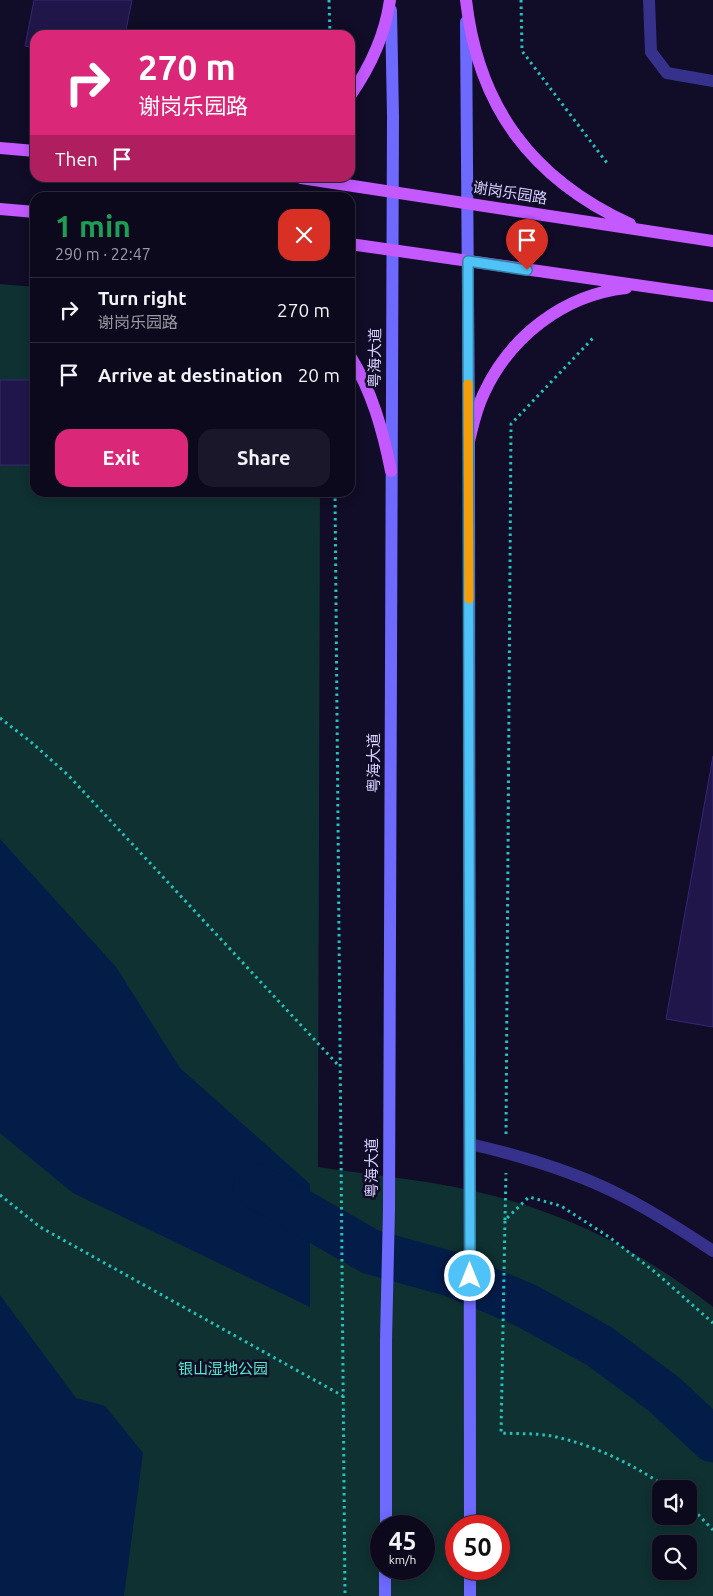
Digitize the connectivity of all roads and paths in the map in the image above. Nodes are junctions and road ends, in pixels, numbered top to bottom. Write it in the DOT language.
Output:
graph roads {
  1 [pos="330,0"];
  2 [pos="390,0"];
  3 [pos="466,0"];
  4 [pos="521,0"];
  5 [pos="649,0"];
  6 [pos="330,30"];
  7 [pos="713,81"];
  8 [pos="355,89"];
  9 [pos="0,148"];
  10 [pos="30,151"];
  11 [pos="608,163"];
  12 [pos="329,182"];
  13 [pos="392,191"];
  14 [pos="468,203"];
  15 [pos="0,209"];
  16 [pos="30,212"];
  17 [pos="656,232"];
  18 [pos="713,241"];
  19 [pos="355,245"];
  20 [pos="392,250"];
  21 [pos="468,261"];
  22 [pos="641,286"];
  23 [pos="713,296"];
  24 [pos="594,336"];
  25 [pos="355,365"];
  26 [pos="469,441"];
  27 [pos="390,471"];
  28 [pos="335,497"];
  29 [pos="0,718"];
  30 [pos="340,1067"];
  31 [pos="470,1144"];
  32 [pos="506,1152"];
  33 [pos="0,1195"];
  34 [pos="505,1220"];
  35 [pos="713,1251"];
  36 [pos="713,1323"];
  37 [pos="343,1396"];
  38 [pos="656,1480"];
  39 [pos="697,1513"];
  40 [pos="386,1515"];
  41 [pos="470,1515"];
  42 [pos="713,1530"];
  43 [pos="386,1580"];
  44 [pos="470,1580"];
  45 [pos="345,1596"];
  46 [pos="385,1596"];
  47 [pos="470,1596"];
  1 -- 6 [label="path"];
  2 -- 8 [label="main road"];
  2 -- 13 [label="main road, 粤海大道"];
  3 -- 14 [label="main road"];
  3 -- 17 [label="main road"];
  4 -- 11 [label="path"];
  5 -- 7 [label="street"];
  9 -- 10 [label="main road"];
  12 -- 13 [label="main road, 谢岗乐园路"];
  13 -- 14 [label="main road, 谢岗乐园路"];
  13 -- 20 [label="main road, 粤海大道"];
  14 -- 17 [label="main road, 谢岗乐园路"];
  14 -- 21 [label="main road"];
  15 -- 16 [label="main road"];
  17 -- 18 [label="main road, 谢岗乐园路"];
  19 -- 20 [label="main road"];
  20 -- 21 [label="main road"];
  20 -- 27 [label="main road, 粤海大道"];
  21 -- 22 [label="main road"];
  21 -- 26 [label="main road"];
  22 -- 23 [label="main road"];
  22 -- 26 [label="main road"];
  24 -- 32 [label="path"];
  25 -- 27 [label="main road"];
  26 -- 31 [label="main road"];
  27 -- 40 [label="main road, 粤海大道"];
  28 -- 30 [label="path"];
  29 -- 30 [label="path"];
  30 -- 37 [label="path"];
  31 -- 32 [label="street"];
  31 -- 41 [label="main road"];
  32 -- 34 [label="path"];
  32 -- 35 [label="street"];
  33 -- 37 [label="path"];
  34 -- 36 [label="path"];
  34 -- 38 [label="path"];
  37 -- 45 [label="path"];
  39 -- 42 [label="path"];
  43 -- 46 [label="main road"];
  44 -- 47 [label="main road"];
}
